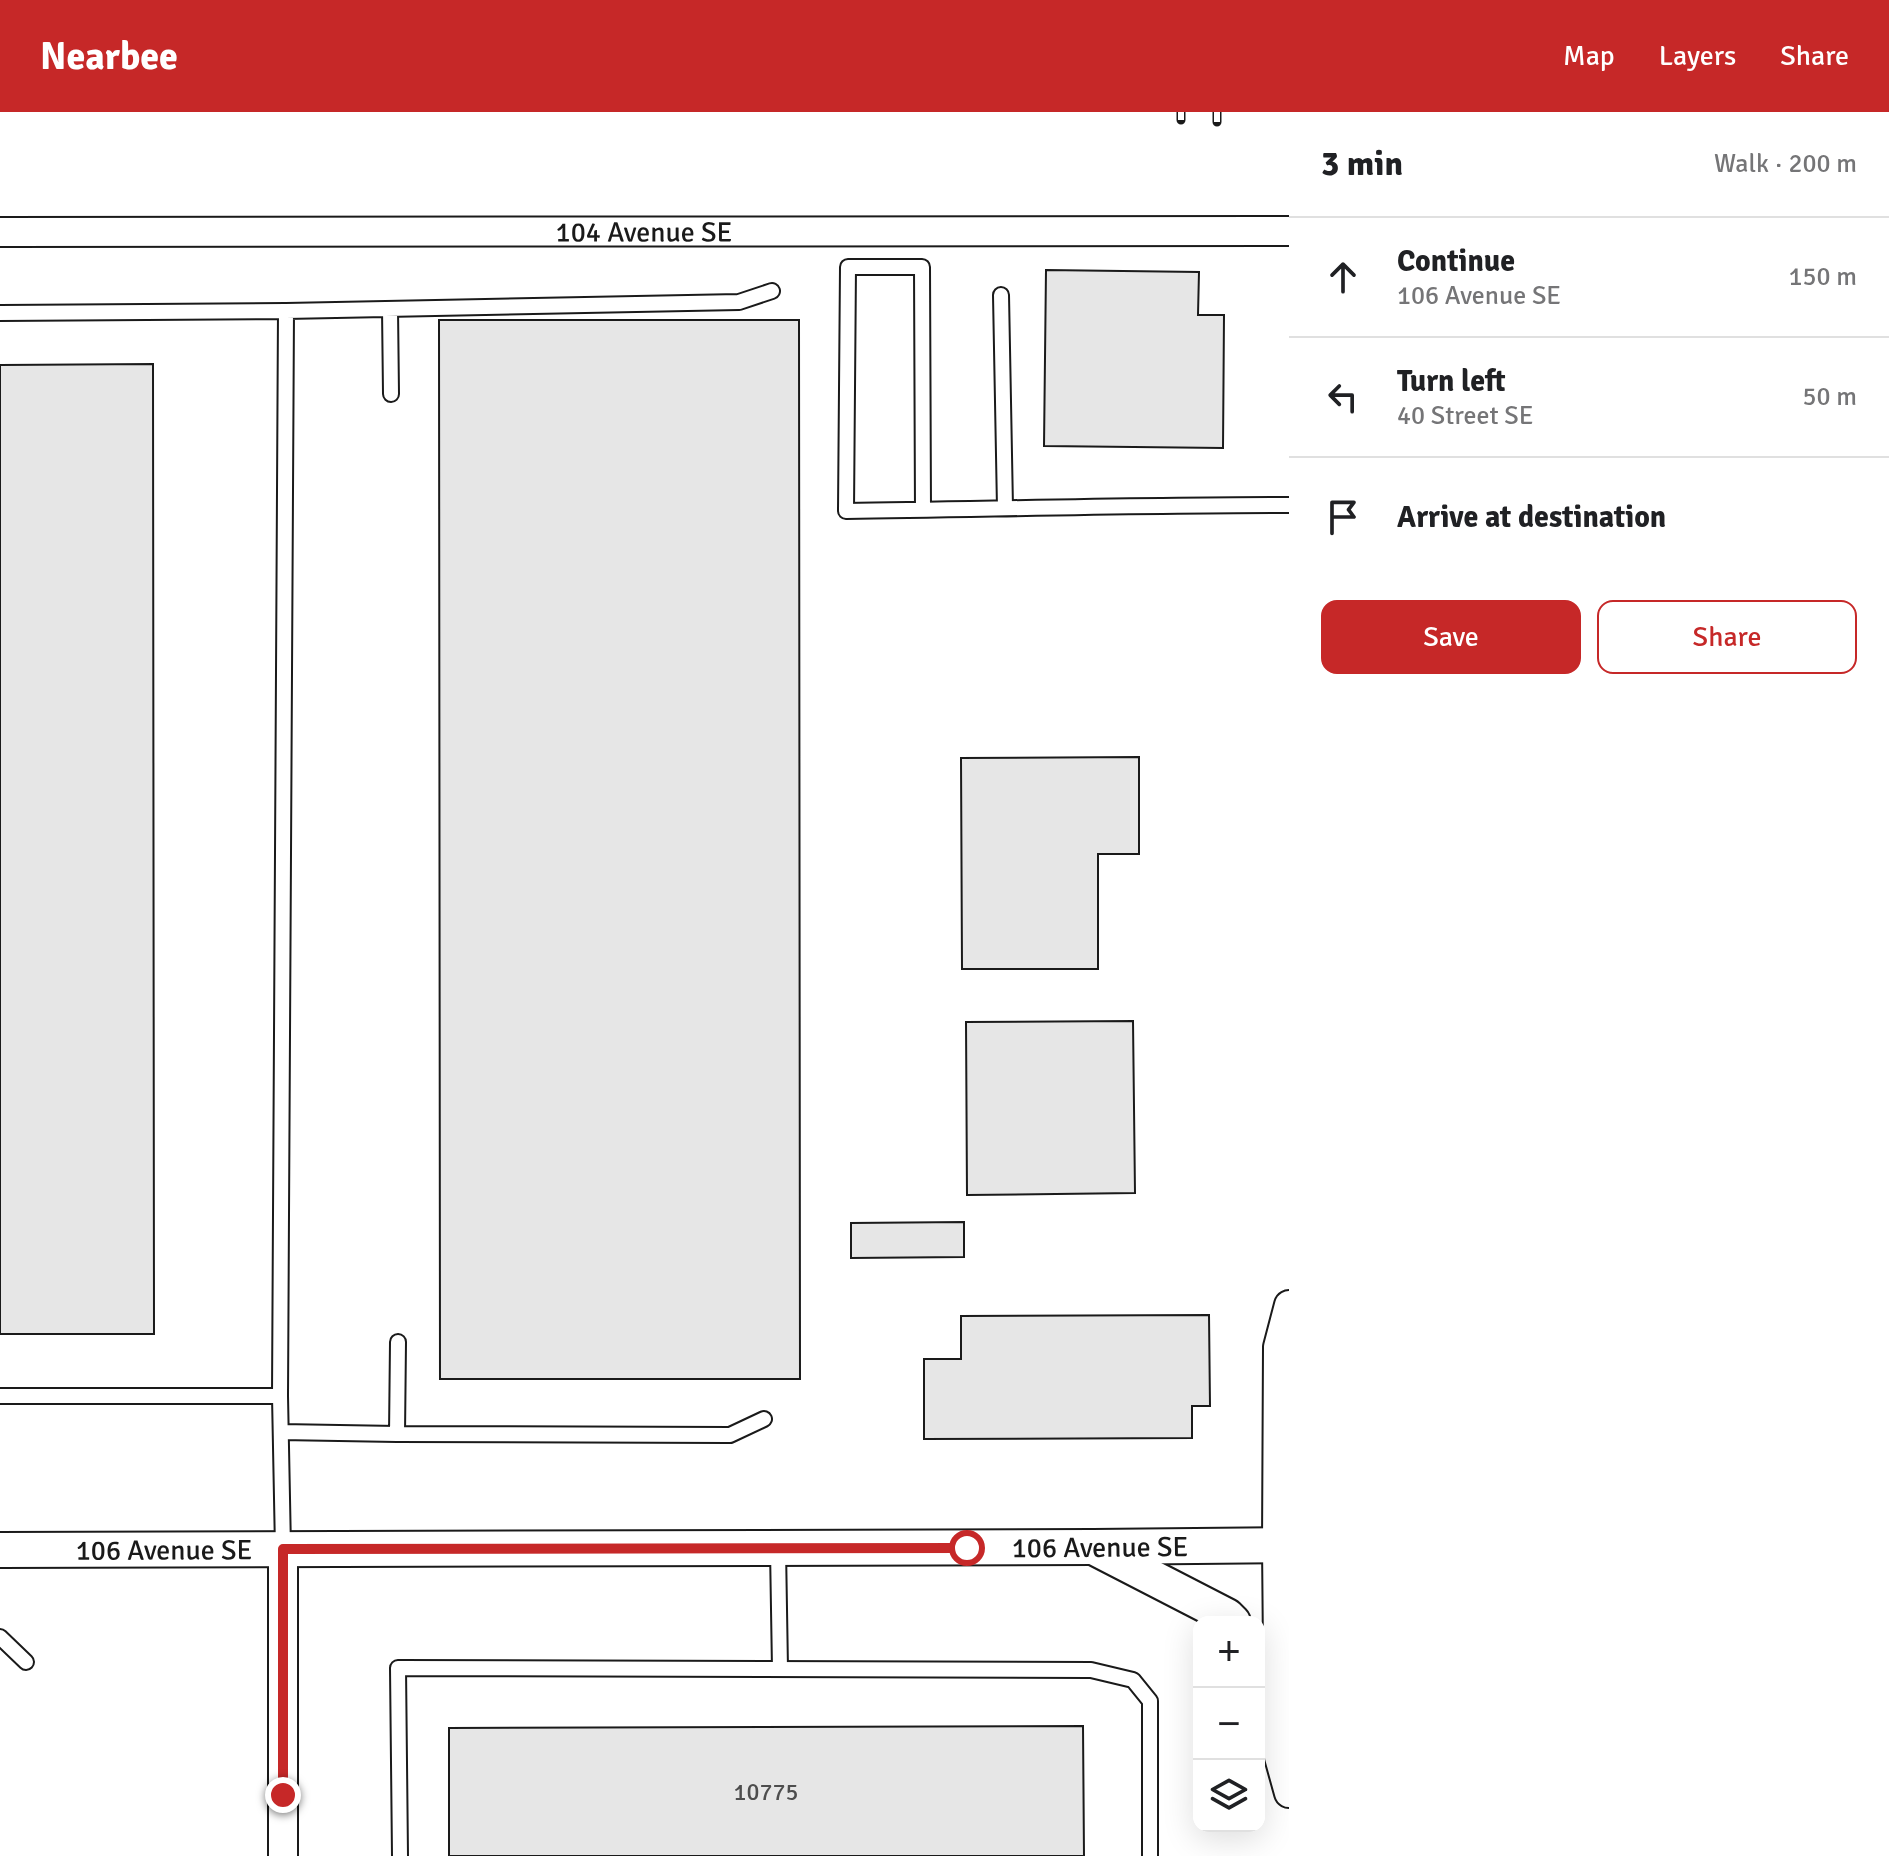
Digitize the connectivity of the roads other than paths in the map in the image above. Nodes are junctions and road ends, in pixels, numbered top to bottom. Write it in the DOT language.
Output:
graph roads {
  1 [pos="1289,231"];
  2 [pos="0,232"];
  3 [pos="772,291"];
  4 [pos="1001,295"];
  5 [pos="390,309"];
  6 [pos="286,311"];
  7 [pos="0,313"];
  8 [pos="391,394"];
  9 [pos="1289,505"];
  10 [pos="1005,508"];
  11 [pos="923,510"];
  12 [pos="1289,1305"];
  13 [pos="398,1342"];
  14 [pos="0,1396"];
  15 [pos="280,1396"];
  16 [pos="764,1419"];
  17 [pos="281,1432"];
  18 [pos="397,1434"];
  19 [pos="1283,1545"];
  20 [pos="1093,1547"];
  21 [pos="778,1548"];
  22 [pos="283,1549"];
  23 [pos="0,1550"];
  24 [pos="1227,1616"];
  25 [pos="0,1637"];
  26 [pos="1268,1660"];
  27 [pos="26,1662"];
  28 [pos="780,1669"];
  29 [pos="1289,1793"];
  30 [pos="283,1856"];
  31 [pos="400,1856"];
  32 [pos="1150,1856"];
  1 -- 2 [label="street, 104 Avenue SE"];
  3 -- 5 [label="lane"];
  4 -- 10 [label="lane"];
  5 -- 6 [label="lane"];
  5 -- 8 [label="lane"];
  6 -- 7 [label="lane"];
  6 -- 15 [label="lane"];
  9 -- 10 [label="lane"];
  10 -- 11 [label="lane"];
  11 -- 11 [label="lane"];
  12 -- 19 [label="street"];
  13 -- 18 [label="lane"];
  14 -- 15 [label="lane"];
  15 -- 17 [label="lane"];
  16 -- 18 [label="lane"];
  17 -- 18 [label="lane"];
  17 -- 22 [label="lane"];
  19 -- 20 [label="street, 106 Avenue SE"];
  19 -- 26 [label="street"];
  20 -- 21 [label="street, 106 Avenue SE"];
  20 -- 24 [label="street"];
  21 -- 22 [label="street, 106 Avenue SE"];
  21 -- 28 [label="lane"];
  22 -- 23 [label="street, 106 Avenue SE"];
  22 -- 30 [label="street"];
  25 -- 27 [label="lane"];
  26 -- 29 [label="street"];
  28 -- 31 [label="lane"];
  28 -- 32 [label="lane"];
}
